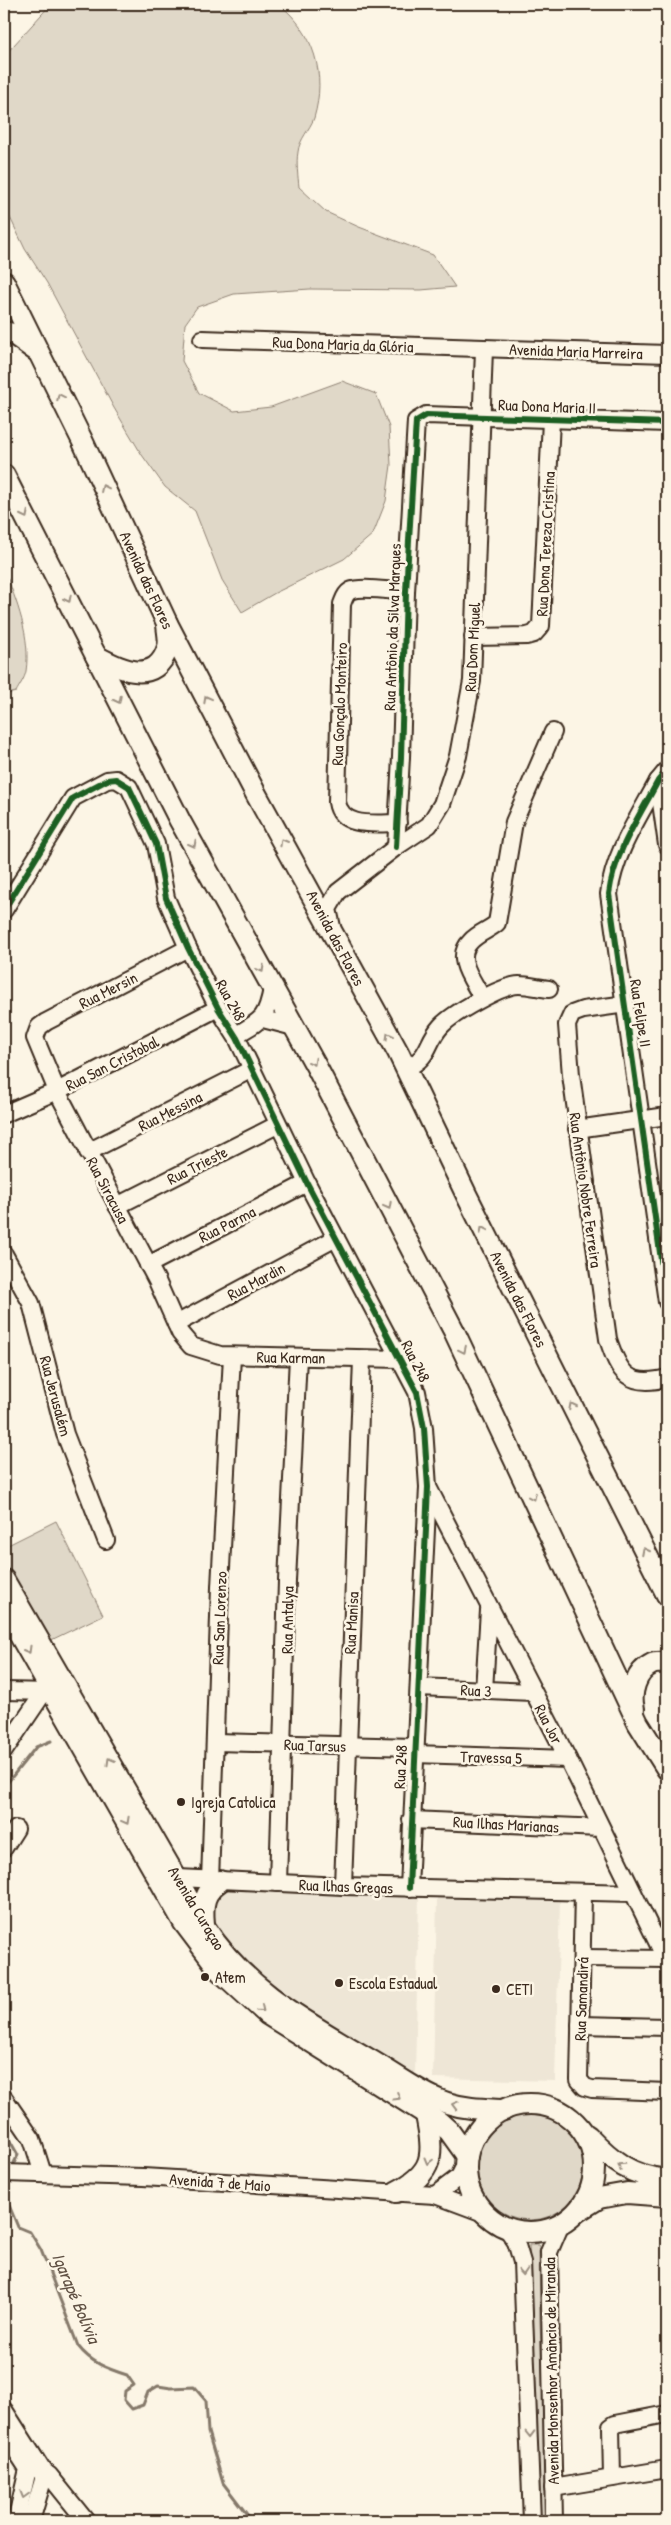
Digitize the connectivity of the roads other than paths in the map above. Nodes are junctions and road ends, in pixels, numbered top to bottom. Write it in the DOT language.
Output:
graph roads {
  1 [pos="4,282"];
  2 [pos="4,332"];
  3 [pos="202,338"];
  4 [pos="484,349"];
  5 [pos="38,353"];
  6 [pos="667,354"];
  7 [pos="426,415"];
  8 [pos="483,418"];
  9 [pos="551,420"];
  10 [pos="667,423"];
  11 [pos="4,475"];
  12 [pos="406,592"];
  13 [pos="167,623"];
  14 [pos="474,637"];
  15 [pos="96,656"];
  16 [pos="553,732"];
  17 [pos="662,776"];
  18 [pos="398,823"];
  19 [pos="667,845"];
  20 [pos="396,847"];
  21 [pos="298,867"];
  22 [pos="338,892"];
  23 [pos="4,910"];
  24 [pos="333,930"];
  25 [pos="188,948"];
  26 [pos="272,989"];
  27 [pos="549,989"];
  28 [pos="482,998"];
  29 [pos="626,1004"];
  30 [pos="218,1008"];
  31 [pos="263,1019"];
  32 [pos="294,1027"];
  33 [pos="236,1035"];
  34 [pos="35,1038"];
  35 [pos="252,1069"];
  36 [pos="406,1069"];
  37 [pos="57,1091"];
  38 [pos="4,1114"];
  39 [pos="667,1116"];
  40 [pos="642,1119"];
  41 [pos="277,1125"];
  42 [pos="577,1129"];
  43 [pos="88,1152"];
  44 [pos="306,1183"];
  45 [pos="117,1206"];
  46 [pos="336,1238"];
  47 [pos="4,1254"];
  48 [pos="148,1265"];
  49 [pos="667,1302"];
  50 [pos="176,1324"];
  51 [pos="185,1341"];
  52 [pos="232,1356"];
  53 [pos="298,1357"];
  54 [pos="362,1359"];
  55 [pos="400,1359"];
  56 [pos="667,1378"];
  57 [pos="428,1487"];
  58 [pos="106,1540"];
  59 [pos="4,1580"];
  60 [pos="667,1595"];
  61 [pos="489,1610"];
  62 [pos="10,1614"];
  63 [pos="667,1663"];
  64 [pos="419,1687"];
  65 [pos="484,1690"];
  66 [pos="4,1691"];
  67 [pos="48,1692"];
  68 [pos="533,1692"];
  69 [pos="638,1723"];
  70 [pos="216,1742"];
  71 [pos="283,1744"];
  72 [pos="348,1746"];
  73 [pos="415,1750"];
  74 [pos="4,1751"];
  75 [pos="568,1759"];
  76 [pos="667,1768"];
  77 [pos="114,1784"];
  78 [pos="411,1820"];
  79 [pos="601,1828"];
  80 [pos="16,1829"];
  81 [pos="4,1848"];
  82 [pos="178,1878"];
  83 [pos="215,1881"];
  84 [pos="278,1883"];
  85 [pos="343,1886"];
  86 [pos="408,1888"];
  87 [pos="583,1893"];
  88 [pos="633,1893"];
  89 [pos="204,1926"];
  90 [pos="582,1958"];
  91 [pos="667,1960"];
  92 [pos="580,2025"];
  93 [pos="667,2027"];
  94 [pos="667,2092"];
  95 [pos="4,2098"];
  96 [pos="504,2110"];
  97 [pos="426,2115"];
  98 [pos="582,2130"];
  99 [pos="466,2160"];
  100 [pos="4,2173"];
  101 [pos="35,2174"];
  102 [pos="667,2180"];
  103 [pos="396,2192"];
  104 [pos="436,2195"];
  105 [pos="667,2196"];
  106 [pos="578,2211"];
  107 [pos="486,2214"];
  108 [pos="561,2224"];
  109 [pos="506,2227"];
  110 [pos="4,2410"];
  111 [pos="667,2414"];
  112 [pos="4,2432"];
  113 [pos="667,2469"];
  114 [pos="36,2470"];
  115 [pos="612,2478"];
  116 [pos="553,2488"];
  117 [pos="16,2521"];
  118 [pos="31,2521"];
  119 [pos="86,2521"];
  120 [pos="532,2521"];
  121 [pos="554,2521"];
  1 -- 5 [label="main road, Avenida das Flores"];
  2 -- 5 [label="main road"];
  3 -- 4 [label="street, Rua Dona Maria da Glória"];
  4 -- 6 [label="street, Avenida Maria Marreira"];
  4 -- 8 [label="street, Rua Dom Miguel"];
  13 -- 5 [label="main road, Avenida das Flores, one-way"];
  7 -- 8 [label="street, Rua Dona Maria II"];
  7 -- 12 [label="street, Rua Antônio da Silva Marques"];
  8 -- 9 [label="street, Rua Dona Maria II"];
  8 -- 14 [label="street, Rua Dom Miguel"];
  9 -- 10 [label="street, Rua Dona Maria II"];
  9 -- 14 [label="street, Rua Dona Tereza Cristina"];
  11 -- 15 [label="main road, one-way"];
  12 -- 18 [label="street, Rua Antônio da Silva Marques"];
  12 -- 18 [label="street, Rua Gonçalo Monteiro"];
  13 -- 15 [label="main road"];
  21 -- 13 [label="main road, Avenida das Flores, one-way"];
  14 -- 20 [label="street, Rua Dom Miguel"];
  15 -- 26 [label="main road, one-way"];
  16 -- 28 [label="street"];
  17 -- 19 [label="street"];
  17 -- 29 [label="street, Rua Felipe II"];
  18 -- 20 [label="street, Rua Antônio da Silva Marques"];
  20 -- 22 [label="street, Rua Dom Miguel"];
  21 -- 22 [label="street"];
  21 -- 24 [label="main road, Avenida das Flores"];
  22 -- 24 [label="street"];
  23 -- 25 [label="street, Rua 248"];
  36 -- 24 [label="main road, Avenida das Flores, one-way"];
  25 -- 30 [label="street, Rua 248"];
  25 -- 34 [label="street, Rua Mersin"];
  26 -- 31 [label="street"];
  26 -- 32 [label="main road"];
  27 -- 28 [label="street"];
  28 -- 36 [label="street"];
  29 -- 40 [label="street, Rua Felipe II"];
  29 -- 42 [label="street, Rua Antônio Nobre Ferreira"];
  30 -- 33 [label="street, Rua 248"];
  30 -- 37 [label="street, Rua San Cristobal"];
  31 -- 32 [label="street"];
  31 -- 33 [label="street"];
  32 -- 69 [label="main road, one-way"];
  33 -- 35 [label="street, Rua 248"];
  34 -- 37 [label="street, Rua Siracusa"];
  35 -- 41 [label="street, Rua 248"];
  35 -- 43 [label="street, Rua Messina"];
  60 -- 36 [label="main road, Avenida das Flores, one-way"];
  37 -- 38 [label="street, Rua San Cristobal"];
  37 -- 43 [label="street, Rua Siracusa"];
  39 -- 40 [label="street"];
  40 -- 42 [label="street"];
  40 -- 49 [label="street, Rua Felipe II"];
  41 -- 44 [label="street, Rua 248"];
  41 -- 45 [label="street, Rua Trieste"];
  42 -- 56 [label="street, Rua Antônio Nobre Ferreira"];
  43 -- 45 [label="street, Rua Siracusa"];
  44 -- 46 [label="street, Rua 248"];
  44 -- 48 [label="street, Rua Parma"];
  45 -- 48 [label="street, Rua Siracusa"];
  46 -- 50 [label="street, Rua Mardin"];
  46 -- 55 [label="street, Rua 248"];
  47 -- 58 [label="street, Rua Jerusalém"];
  48 -- 50 [label="street, Rua Siracusa"];
  50 -- 51 [label="street, Rua Siracusa"];
  51 -- 52 [label="street, Rua Karman"];
  52 -- 53 [label="street, Rua Karman"];
  52 -- 70 [label="street, Rua San Lorenzo"];
  53 -- 54 [label="street, Rua Karman"];
  53 -- 71 [label="street, Rua Antalya"];
  54 -- 55 [label="street, Rua Karman"];
  54 -- 72 [label="street, Rua Manisa"];
  55 -- 57 [label="street, Rua 248"];
  57 -- 61 [label="street, Rua Jor"];
  57 -- 64 [label="street, Rua 248"];
  59 -- 62 [label="main road, Avenida Curaçao"];
  61 -- 65 [label="street"];
  61 -- 68 [label="street, Rua Jor"];
  62 -- 67 [label="main road, Avenida Curaçao, one-way"];
  77 -- 62 [label="main road, Avenida Curaçao, one-way"];
  63 -- 69 [label="main road"];
  64 -- 65 [label="street, Rua 3"];
  64 -- 73 [label="street, Rua 248"];
  65 -- 68 [label="street, Rua 3"];
  66 -- 67 [label="street"];
  67 -- 74 [label="street"];
  67 -- 77 [label="main road, Avenida Curaçao"];
  68 -- 75 [label="street, Rua Jor"];
  69 -- 76 [label="main road"];
  70 -- 71 [label="street, Rua Tarsus"];
  70 -- 83 [label="street, Rua San Lorenzo"];
  71 -- 72 [label="street, Rua Tarsus"];
  71 -- 84 [label="street, Rua Antalya"];
  72 -- 73 [label="street, Rua Tarsus"];
  72 -- 85 [label="street, Rua Manisa"];
  73 -- 75 [label="street, Travessa 5"];
  73 -- 78 [label="street, Rua 248"];
  75 -- 79 [label="street, Rua Jor"];
  77 -- 82 [label="main road, Avenida Curaçao"];
  77 -- 97 [label="main road, Avenida Curaçao, one-way"];
  78 -- 79 [label="street, Rua Ilhas Marianas"];
  78 -- 86 [label="street, Rua 248"];
  79 -- 88 [label="street, Rua Jor"];
  80 -- 81 [label="street"];
  82 -- 83 [label="street, Rua Ilhas Gregas"];
  82 -- 89 [label="main road, Avenida Curaçao"];
  83 -- 84 [label="street, Rua Ilhas Gregas"];
  83 -- 89 [label="main road"];
  84 -- 85 [label="street, Rua Ilhas Gregas"];
  85 -- 86 [label="street, Rua Ilhas Gregas"];
  86 -- 87 [label="street, Rua Ilhas Gregas"];
  87 -- 88 [label="street, Rua Ilhas Gregas"];
  87 -- 90 [label="street, Rua Samandirá"];
  88 -- 91 [label="street, Rua Jor"];
  96 -- 89 [label="main road, Avenida Curaçao, one-way"];
  90 -- 91 [label="street"];
  90 -- 92 [label="street, Rua Samandirá"];
  92 -- 93 [label="street"];
  92 -- 94 [label="street, Rua Samandirá"];
  95 -- 101 [label="street"];
  96 -- 98 [label="main road"];
  96 -- 99 [label="main road"];
  97 -- 99 [label="main road, Avenida Curaçao"];
  97 -- 103 [label="main road, one-way"];
  102 -- 98 [label="main road, one-way"];
  98 -- 106 [label="main road"];
  99 -- 104 [label="street"];
  99 -- 107 [label="main road"];
  100 -- 101 [label="street, Avenida 7 de Maio"];
  101 -- 103 [label="street, Avenida 7 de Maio"];
  103 -- 104 [label="street, Avenida 7 de Maio"];
  104 -- 107 [label="street, Avenida 7 de Maio"];
  105 -- 106 [label="main road"];
  106 -- 108 [label="main road"];
  107 -- 109 [label="main road"];
  108 -- 109 [label="main road"];
  108 -- 116 [label="street, Avenida Monsenhor Amâncio de Miranda"];
  109 -- 120 [label="street, Avenida Monsenhor Amâncio de Miranda, one-way"];
  110 -- 114 [label="street"];
  111 -- 115 [label="street"];
  112 -- 114 [label="street"];
  113 -- 115 [label="street"];
  114 -- 117 [label="street, one-way"];
  114 -- 118 [label="street"];
  114 -- 119 [label="street"];
  115 -- 116 [label="street"];
  116 -- 121 [label="street, Avenida Monsenhor Amâncio de Miranda"];
}
